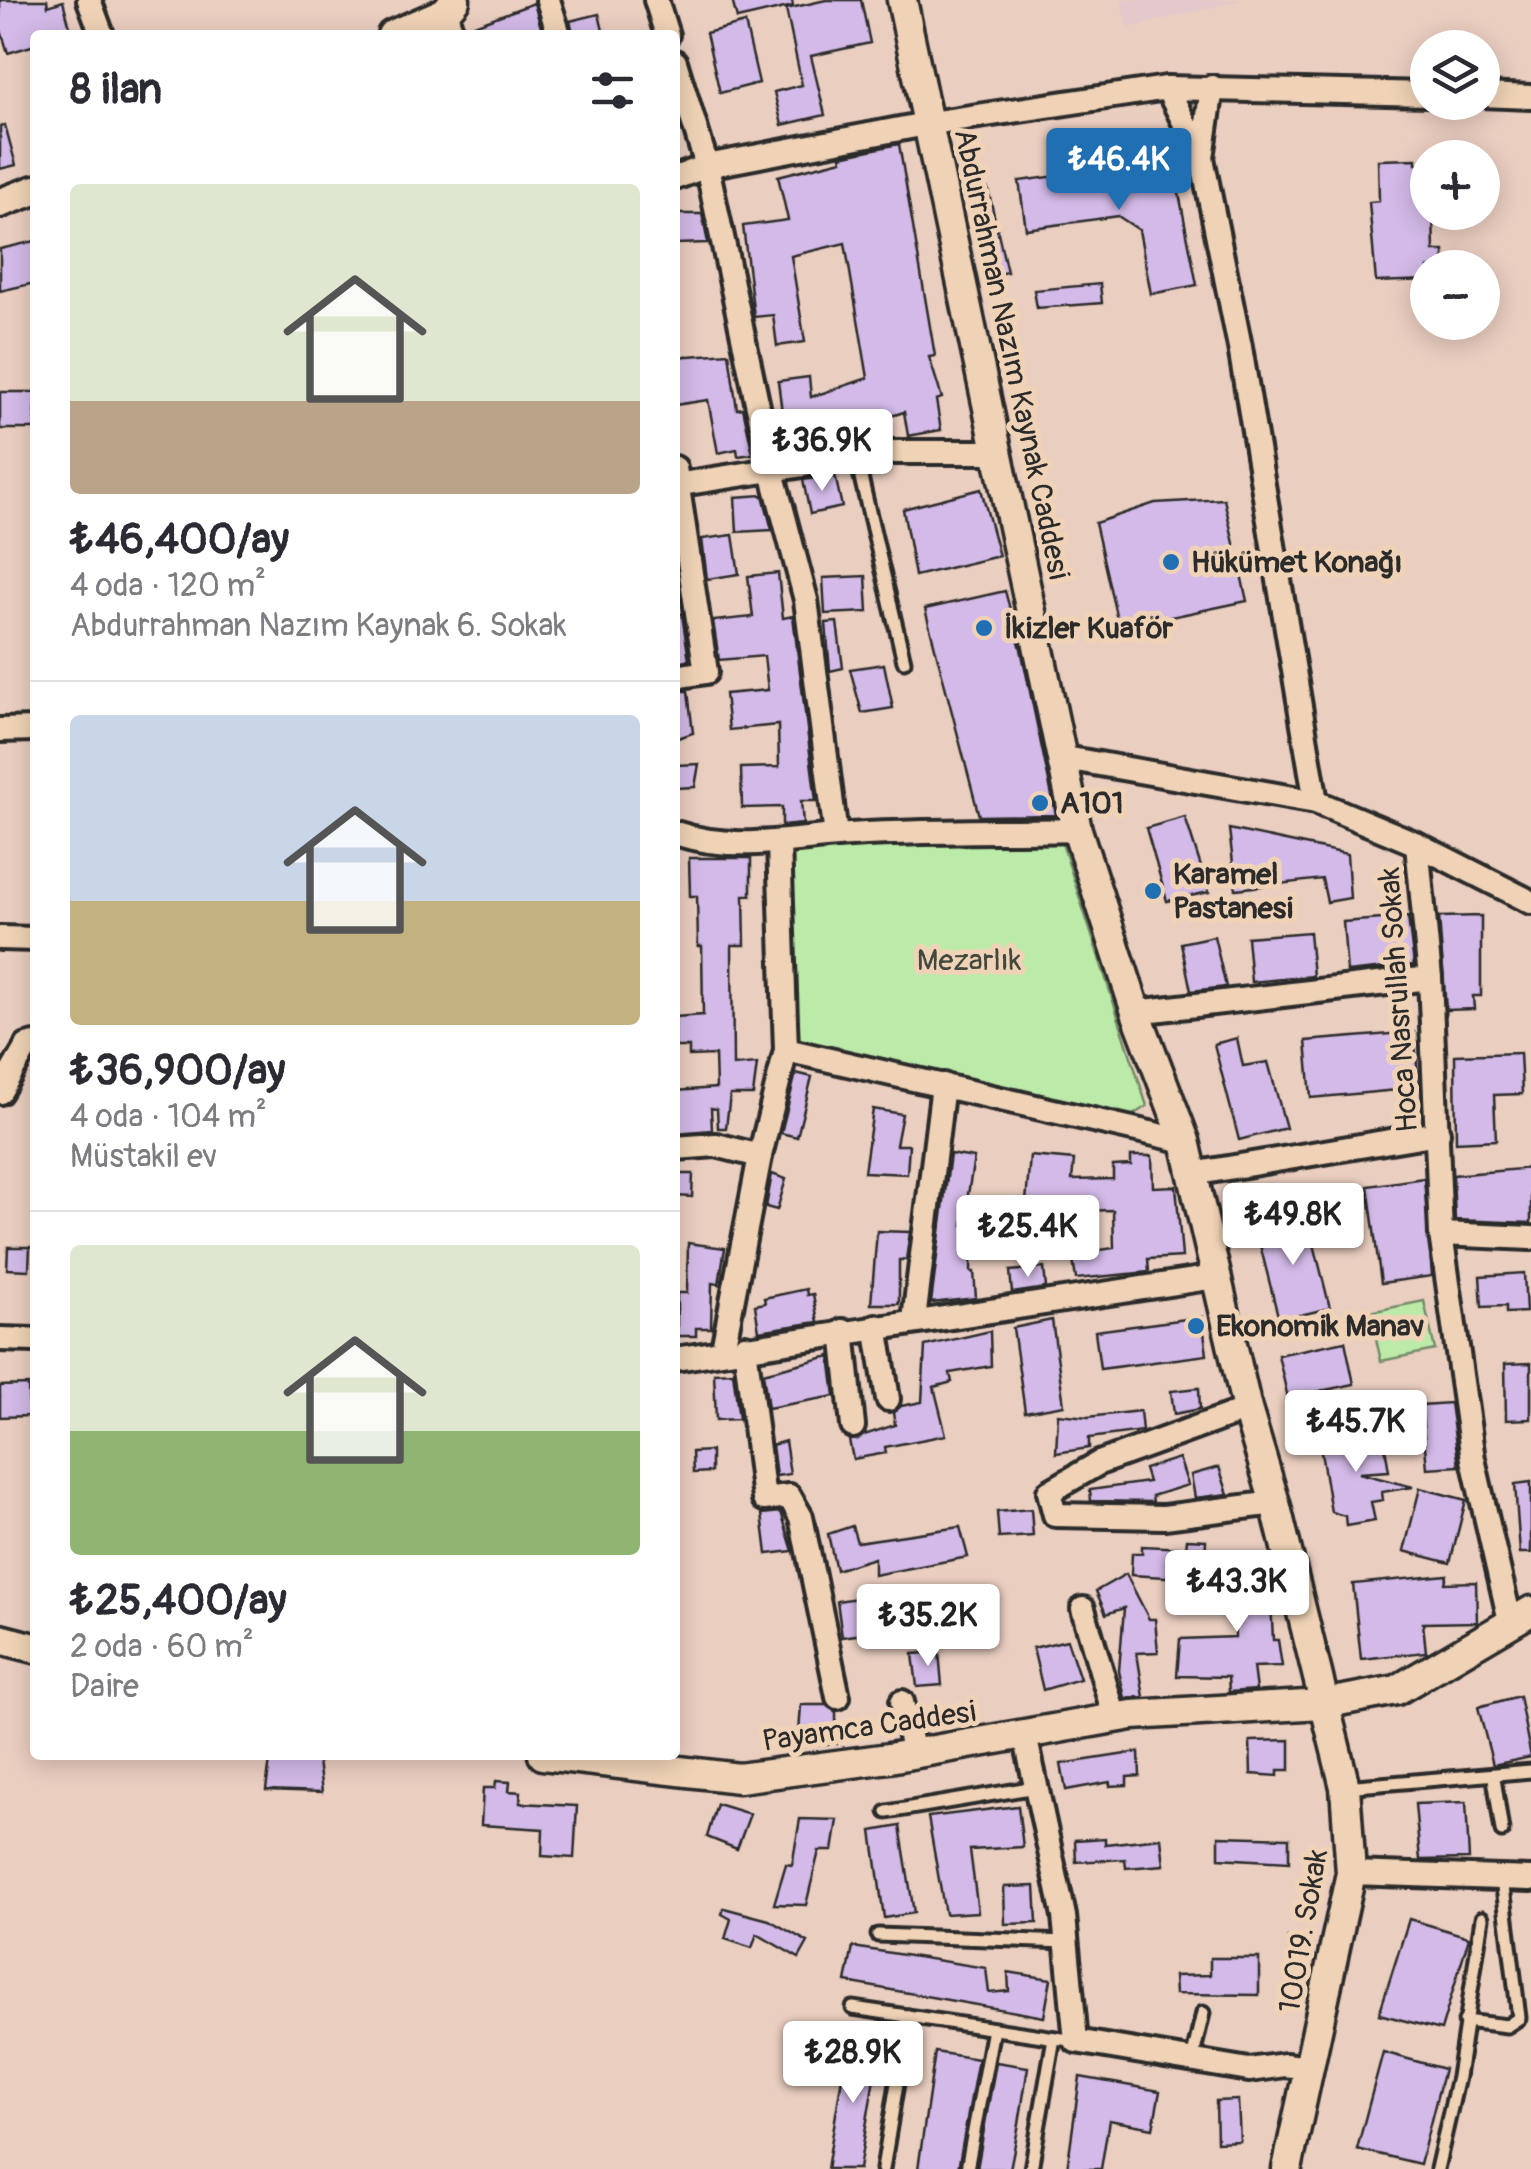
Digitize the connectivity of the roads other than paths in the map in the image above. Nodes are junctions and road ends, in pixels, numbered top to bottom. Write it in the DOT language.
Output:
graph roads {
  1 [pos="89,0"];
  2 [pos="548,0"];
  3 [pos="656,0"];
  4 [pos="902,0"];
  5 [pos="451,16"];
  6 [pos="100,30"];
  7 [pos="408,30"];
  8 [pos="557,30"];
  9 [pos="665,30"];
  10 [pos="680,78"];
  11 [pos="1212,87"];
  12 [pos="1167,88"];
  13 [pos="1410,93"];
  14 [pos="1500,96"];
  15 [pos="1531,97"];
  16 [pos="931,123"];
  17 [pos="1202,158"];
  18 [pos="707,166"];
  19 [pos="680,176"];
  20 [pos="30,192"];
  21 [pos="0,202"];
  22 [pos="995,447"];
  23 [pos="856,456"];
  24 [pos="771,468"];
  25 [pos="680,479"];
  26 [pos="680,505"];
  27 [pos="904,661"];
  28 [pos="680,676"];
  29 [pos="30,729"];
  30 [pos="0,730"];
  31 [pos="1065,758"];
  32 [pos="1316,802"];
  33 [pos="1077,830"];
  34 [pos="680,835"];
  35 [pos="836,836"];
  36 [pos="779,844"];
  37 [pos="1417,844"];
  38 [pos="1531,902"];
  39 [pos="0,938"];
  40 [pos="30,939"];
  41 [pos="1430,978"];
  42 [pos="1136,1012"];
  43 [pos="30,1045"];
  44 [pos="786,1050"];
  45 [pos="943,1085"];
  46 [pos="0,1092"];
  47 [pos="1438,1134"];
  48 [pos="1185,1141"];
  49 [pos="680,1148"];
  50 [pos="760,1156"];
  51 [pos="1192,1174"];
  52 [pos="1442,1234"];
  53 [pos="1531,1238"];
  54 [pos="1214,1278"];
  55 [pos="914,1320"];
  56 [pos="876,1326"];
  57 [pos="843,1331"];
  58 [pos="0,1339"];
  59 [pos="30,1340"];
  60 [pos="734,1348"];
  61 [pos="680,1358"];
  62 [pos="888,1399"];
  63 [pos="1247,1409"];
  64 [pos="853,1426"];
  65 [pos="1275,1503"];
  66 [pos="1084,1608"];
  67 [pos="1521,1618"];
  68 [pos="0,1638"];
  69 [pos="30,1647"];
  70 [pos="838,1697"];
  71 [pos="902,1702"];
  72 [pos="1323,1704"];
  73 [pos="1115,1718"];
  74 [pos="1026,1735"];
  75 [pos="914,1753"];
  76 [pos="586,1760"];
  77 [pos="1531,1771"];
  78 [pos="1494,1778"];
  79 [pos="1039,1787"];
  80 [pos="1345,1787"];
  81 [pos="887,1812"];
  82 [pos="1502,1830"];
  83 [pos="1351,1873"];
  84 [pos="1531,1879"];
  85 [pos="1502,1880"];
  86 [pos="1482,1918"];
  87 [pos="878,1935"];
  88 [pos="1067,1942"];
  89 [pos="853,2008"];
  90 [pos="1203,2013"];
  91 [pos="908,2016"];
  92 [pos="1464,2021"];
  93 [pos="993,2029"];
  94 [pos="1065,2040"];
  95 [pos="1192,2060"];
  96 [pos="1310,2068"];
  97 [pos="883,2169"];
  98 [pos="967,2169"];
  99 [pos="1031,2169"];
  100 [pos="1287,2169"];
  101 [pos="1437,2169"];
  1 -- 6 [label="street"];
  2 -- 8 [label="street"];
  3 -- 9 [label="street"];
  4 -- 16 [label="street, Abdurrahman Nazım Kaynak Caddesi"];
  5 -- 7 [label="street"];
  10 -- 18 [label="street"];
  11 -- 12 [label="street"];
  11 -- 13 [label="street"];
  11 -- 17 [label="street"];
  12 -- 16 [label="street"];
  12 -- 17 [label="street"];
  14 -- 15 [label="street"];
  16 -- 18 [label="street"];
  16 -- 22 [label="street, Abdurrahman Nazım Kaynak Caddesi"];
  17 -- 32 [label="street"];
  18 -- 19 [label="street"];
  18 -- 24 [label="street"];
  20 -- 21 [label="street"];
  22 -- 23 [label="street"];
  22 -- 31 [label="street, Abdurrahman Nazım Kaynak Caddesi"];
  23 -- 24 [label="street"];
  23 -- 27 [label="lane"];
  24 -- 25 [label="street"];
  24 -- 35 [label="street"];
  26 -- 28 [label="street"];
  29 -- 30 [label="street"];
  31 -- 32 [label="street"];
  31 -- 33 [label="street, Abdurrahman Nazım Kaynak Caddesi"];
  32 -- 37 [label="street"];
  33 -- 35 [label="street"];
  33 -- 42 [label="street, Abdurrahman Nazım Kaynak Caddesi"];
  34 -- 36 [label="street"];
  35 -- 36 [label="street"];
  36 -- 44 [label="street"];
  37 -- 38 [label="street"];
  37 -- 41 [label="street, Hoca Nasrullah Sokak"];
  39 -- 40 [label="street"];
  41 -- 42 [label="street"];
  41 -- 47 [label="street, Hoca Nasrullah Sokak"];
  42 -- 48 [label="street, Abdurrahman Nazım Kaynak Caddesi"];
  43 -- 46 [label="street"];
  44 -- 45 [label="street"];
  44 -- 50 [label="street"];
  45 -- 48 [label="street"];
  45 -- 55 [label="street"];
  47 -- 51 [label="street"];
  47 -- 52 [label="street, Hoca Nasrullah Sokak"];
  48 -- 51 [label="street, Abdurrahman Nazım Kaynak Caddesi"];
  49 -- 50 [label="street"];
  50 -- 60 [label="street"];
  51 -- 54 [label="street, Abdurrahman Nazım Kaynak Caddesi"];
  52 -- 53 [label="street"];
  52 -- 67 [label="street, Hoca Nasrullah Sokak"];
  54 -- 55 [label="street"];
  54 -- 63 [label="street, Abdurrahman Nazım Kaynak Caddesi"];
  55 -- 56 [label="street"];
  56 -- 57 [label="street"];
  56 -- 62 [label="street"];
  57 -- 60 [label="street"];
  57 -- 64 [label="street"];
  58 -- 59 [label="street"];
  60 -- 61 [label="street"];
  60 -- 70 [label="street"];
  63 -- 65 [label="street, Abdurrahman Nazım Kaynak Caddesi"];
  63 -- 65 [label="street"];
  65 -- 72 [label="street, Abdurrahman Nazım Kaynak Caddesi"];
  66 -- 73 [label="street"];
  67 -- 72 [label="street, Payamca Caddesi"];
  68 -- 69 [label="street"];
  71 -- 75 [label="street"];
  72 -- 73 [label="street, Payamca Caddesi"];
  72 -- 80 [label="street, 10019. Sokak"];
  73 -- 74 [label="street, Payamca Caddesi"];
  74 -- 75 [label="street, Payamca Caddesi"];
  74 -- 79 [label="street"];
  75 -- 76 [label="street, Payamca Caddesi"];
  77 -- 78 [label="lane"];
  78 -- 80 [label="lane"];
  78 -- 82 [label="lane"];
  79 -- 81 [label="lane"];
  79 -- 88 [label="street"];
  80 -- 83 [label="street, 10019. Sokak"];
  83 -- 85 [label="street"];
  83 -- 96 [label="street, 10019. Sokak"];
  84 -- 85 [label="street"];
  85 -- 92 [label="lane"];
  86 -- 92 [label="lane"];
  87 -- 88 [label="lane"];
  88 -- 94 [label="street"];
  89 -- 91 [label="lane"];
  90 -- 95 [label="lane"];
  91 -- 93 [label="lane"];
  91 -- 97 [label="lane"];
  92 -- 101 [label="lane"];
  93 -- 94 [label="lane"];
  93 -- 98 [label="lane"];
  94 -- 95 [label="street"];
  94 -- 99 [label="lane"];
  95 -- 96 [label="street"];
  96 -- 100 [label="street, 10019. Sokak"];
}
